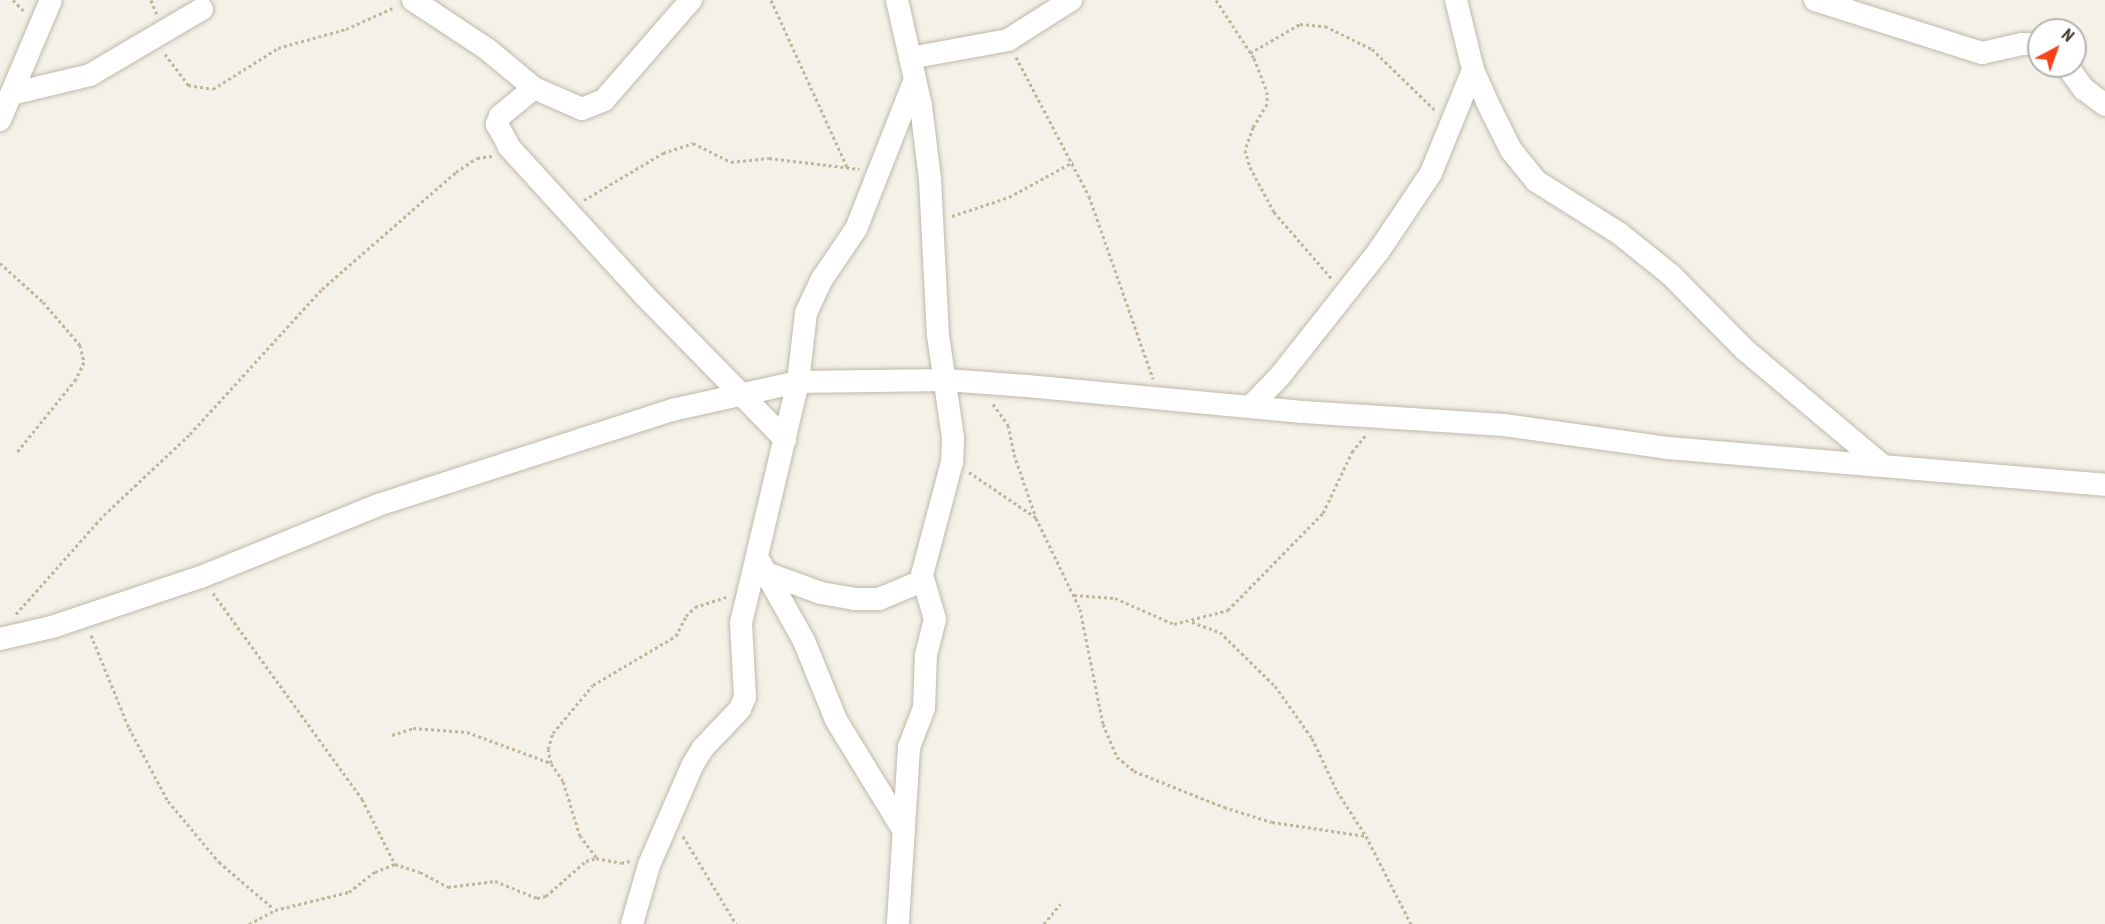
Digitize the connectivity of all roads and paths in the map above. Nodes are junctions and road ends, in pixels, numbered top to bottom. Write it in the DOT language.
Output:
graph roads {
  1 [pos="51,0"];
  2 [pos="414,0"];
  3 [pos="692,0"];
  4 [pos="771,0"];
  5 [pos="897,0"];
  6 [pos="1071,0"];
  7 [pos="1216,0"];
  8 [pos="1456,0"];
  9 [pos="1815,0"];
  10 [pos="202,9"];
  11 [pos="158,37"];
  12 [pos="1008,40"];
  13 [pos="2027,44"];
  14 [pos="1250,53"];
  15 [pos="912,68"];
  16 [pos="1473,70"];
  17 [pos="2076,78"];
  18 [pos="534,88"];
  19 [pos="11,94"];
  20 [pos="2105,105"];
  21 [pos="0,120"];
  22 [pos="1452,126"];
  23 [pos="495,157"];
  24 [pos="1073,162"];
  25 [pos="847,167"];
  26 [pos="875,171"];
  27 [pos="566,210"];
  28 [pos="932,221"];
  29 [pos="0,263"];
  30 [pos="1345,294"];
  31 [pos="946,380"];
  32 [pos="798,382"];
  33 [pos="978,382"];
  34 [pos="738,393"];
  35 [pos="1160,398"];
  36 [pos="1250,407"];
  37 [pos="1380,417"];
  38 [pos="785,439"];
  39 [pos="17,452"];
  40 [pos="952,462"];
  41 [pos="1881,464"];
  42 [pos="2105,485"];
  43 [pos="1036,518"];
  44 [pos="763,566"];
  45 [pos="201,577"];
  46 [pos="922,581"];
  47 [pos="729,593"];
  48 [pos="1074,595"];
  49 [pos="15,616"];
  50 [pos="84,617"];
  51 [pos="1191,622"];
  52 [pos="0,639"];
  53 [pos="392,735"];
  54 [pos="551,763"];
  55 [pos="672,816"];
  56 [pos="904,831"];
  57 [pos="1366,836"];
  58 [pos="637,855"];
  59 [pos="596,858"];
  60 [pos="395,864"];
  61 [pos="1060,904"];
  62 [pos="275,910"];
  63 [pos="249,924"];
  64 [pos="632,924"];
  65 [pos="736,924"];
  66 [pos="898,924"];
  67 [pos="1044,924"];
  68 [pos="1411,924"];
  1 -- 19 [label="street"];
  2 -- 11 [label="path"];
  2 -- 18 [label="street"];
  3 -- 18 [label="street"];
  4 -- 25 [label="path"];
  5 -- 15 [label="street"];
  6 -- 12 [label="street"];
  7 -- 14 [label="path"];
  8 -- 16 [label="street"];
  9 -- 13 [label="street"];
  10 -- 11 [label="street"];
  11 -- 19 [label="street"];
  12 -- 15 [label="street"];
  12 -- 24 [label="path"];
  14 -- 22 [label="path"];
  14 -- 30 [label="path"];
  15 -- 26 [label="street"];
  15 -- 28 [label="street"];
  16 -- 22 [label="street"];
  16 -- 41 [label="street"];
  17 -- 20 [label="street"];
  18 -- 27 [label="street"];
  19 -- 21 [label="street"];
  22 -- 30 [label="street"];
  23 -- 49 [label="path"];
  24 -- 28 [label="path"];
  24 -- 35 [label="path"];
  25 -- 26 [label="path"];
  25 -- 27 [label="path"];
  26 -- 32 [label="street"];
  27 -- 34 [label="street"];
  28 -- 31 [label="street"];
  29 -- 39 [label="path"];
  30 -- 36 [label="street"];
  31 -- 32 [label="street"];
  31 -- 33 [label="street"];
  31 -- 40 [label="street"];
  32 -- 34 [label="street"];
  32 -- 38 [label="street"];
  33 -- 35 [label="street"];
  33 -- 43 [label="path"];
  34 -- 38 [label="street"];
  34 -- 45 [label="street"];
  35 -- 36 [label="street"];
  36 -- 37 [label="street"];
  37 -- 41 [label="street"];
  37 -- 51 [label="path"];
  38 -- 44 [label="street"];
  40 -- 43 [label="path"];
  40 -- 46 [label="street"];
  41 -- 42 [label="street"];
  43 -- 48 [label="path"];
  44 -- 46 [label="street"];
  44 -- 55 [label="street"];
  44 -- 56 [label="street"];
  45 -- 50 [label="street"];
  45 -- 60 [label="path"];
  46 -- 56 [label="street"];
  47 -- 54 [label="path"];
  48 -- 51 [label="path"];
  48 -- 57 [label="path"];
  50 -- 52 [label="street"];
  50 -- 62 [label="path"];
  51 -- 57 [label="path"];
  53 -- 54 [label="path"];
  54 -- 59 [label="path"];
  55 -- 64 [label="street"];
  55 -- 65 [label="path"];
  56 -- 66 [label="street"];
  57 -- 68 [label="path"];
  58 -- 59 [label="path"];
  59 -- 60 [label="path"];
  60 -- 62 [label="path"];
  61 -- 67 [label="path"];
  62 -- 63 [label="path"];
}
